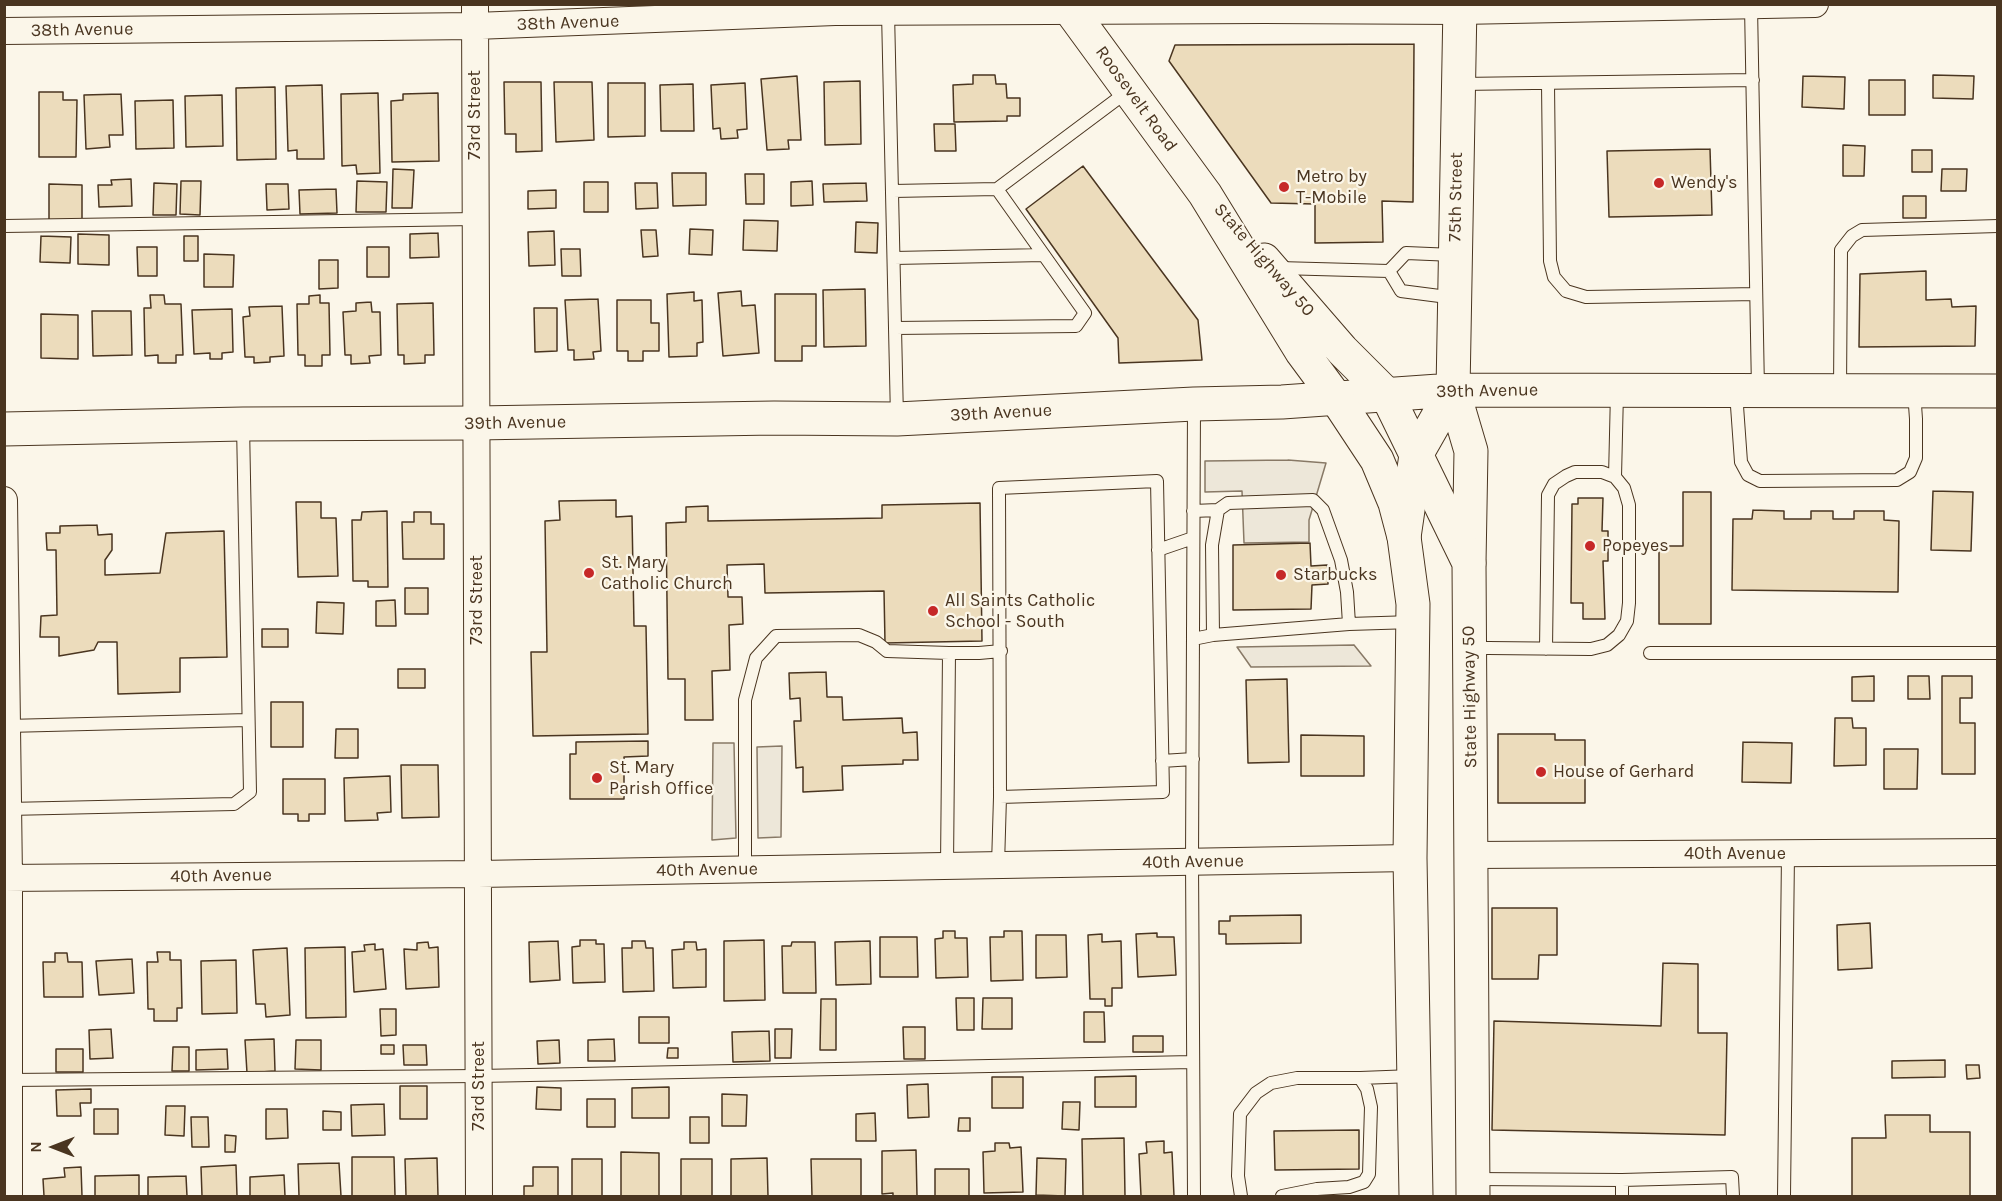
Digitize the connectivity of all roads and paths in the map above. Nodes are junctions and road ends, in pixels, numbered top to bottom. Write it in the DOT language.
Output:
graph roads {
  1 [pos="1815,4"];
  2 [pos="1666,6"];
  3 [pos="1751,6"];
  4 [pos="1263,7"];
  5 [pos="832,8"];
  6 [pos="1068,8"];
  7 [pos="1460,8"];
  8 [pos="888,12"];
  9 [pos="475,15"];
  10 [pos="4,31"];
  11 [pos="1753,80"];
  12 [pos="1459,84"];
  13 [pos="1548,84"];
  14 [pos="1129,90"];
  15 [pos="997,189"];
  16 [pos="893,191"];
  17 [pos="1205,194"];
  18 [pos="476,219"];
  19 [pos="4,226"];
  20 [pos="1998,226"];
  21 [pos="1044,255"];
  22 [pos="1455,255"];
  23 [pos="894,258"];
  24 [pos="1270,268"];
  25 [pos="1389,271"];
  26 [pos="1756,294"];
  27 [pos="1455,298"];
  28 [pos="895,328"];
  29 [pos="1453,390"];
  30 [pos="1617,390"];
  31 [pos="1747,391"];
  32 [pos="1840,391"];
  33 [pos="1914,391"];
  34 [pos="1998,391"];
  35 [pos="1387,395"];
  36 [pos="1336,398"];
  37 [pos="1194,404"];
  38 [pos="897,419"];
  39 [pos="476,423"];
  40 [pos="243,424"];
  41 [pos="4,429"];
  42 [pos="1416,455"];
  43 [pos="1615,477"];
  44 [pos="4,501"];
  45 [pos="1218,510"];
  46 [pos="1194,511"];
  47 [pos="1404,537"];
  48 [pos="1194,538"];
  49 [pos="1158,550"];
  50 [pos="1469,563"];
  51 [pos="1413,622"];
  52 [pos="1349,624"];
  53 [pos="1213,635"];
  54 [pos="1193,639"];
  55 [pos="1470,648"];
  56 [pos="1546,649"];
  57 [pos="1001,651"];
  58 [pos="949,653"];
  59 [pos="1650,654"];
  60 [pos="1998,654"];
  61 [pos="6,656"];
  62 [pos="248,720"];
  63 [pos="8,726"];
  64 [pos="1192,759"];
  65 [pos="1162,760"];
  66 [pos="1000,797"];
  67 [pos="8,809"];
  68 [pos="1998,852"];
  69 [pos="1788,854"];
  70 [pos="1472,855"];
  71 [pos="1410,858"];
  72 [pos="1192,862"];
  73 [pos="998,865"];
  74 [pos="947,866"];
  75 [pos="746,869"];
  76 [pos="478,874"];
  77 [pos="7,878"];
  78 [pos="1193,1062"];
  79 [pos="479,1076"];
  80 [pos="1414,1076"];
  81 [pos="1360,1078"];
  82 [pos="9,1080"];
  83 [pos="1622,1180"];
  84 [pos="1473,1188"];
  85 [pos="9,1197"];
  86 [pos="479,1197"];
  87 [pos="1194,1197"];
  88 [pos="1241,1197"];
  89 [pos="1282,1197"];
  90 [pos="1416,1197"];
  91 [pos="1622,1197"];
  92 [pos="1733,1197"];
  93 [pos="1784,1197"];
  1 -- 3 [label="street, 38th Avenue"];
  2 -- 3 [label="street, 38th Avenue"];
  2 -- 7 [label="street, 38th Avenue"];
  3 -- 11 [label="lane"];
  4 -- 6 [label="street, 38th Avenue"];
  4 -- 7 [label="street, 38th Avenue"];
  5 -- 8 [label="street, 38th Avenue"];
  5 -- 9 [label="street, 38th Avenue"];
  6 -- 8 [label="street, 38th Avenue"];
  6 -- 14 [label="main road, Roosevelt Road"];
  7 -- 12 [label="main road, 75th Street"];
  8 -- 16 [label="lane"];
  9 -- 10 [label="street, 38th Avenue"];
  9 -- 18 [label="street, 73rd Street"];
  11 -- 13 [label="lane"];
  11 -- 26 [label="lane"];
  12 -- 13 [label="lane"];
  12 -- 22 [label="main road, 75th Street"];
  13 -- 26 [label="lane"];
  14 -- 15 [label="lane"];
  14 -- 17 [label="main road, Roosevelt Road"];
  15 -- 16 [label="lane"];
  15 -- 21 [label="lane"];
  16 -- 23 [label="lane"];
  17 -- 24 [label="main road, State Highway 50"];
  17 -- 36 [label="main road, State Highway 50"];
  18 -- 19 [label="lane"];
  18 -- 39 [label="street, 73rd Street"];
  20 -- 32 [label="lane"];
  21 -- 23 [label="lane"];
  21 -- 28 [label="lane"];
  22 -- 25 [label="lane"];
  22 -- 27 [label="main road, 75th Street"];
  23 -- 28 [label="lane"];
  24 -- 25 [label="lane"];
  24 -- 35 [label="main road, State Highway 50"];
  25 -- 27 [label="lane"];
  26 -- 31 [label="lane"];
  27 -- 29 [label="main road, 75th Street"];
  28 -- 38 [label="lane"];
  29 -- 30 [label="main road, 39th Avenue"];
  29 -- 35 [label="main road, 39th Avenue"];
  29 -- 42 [label="main road, 75th Street"];
  29 -- 50 [label="main road, 75th Street"];
  30 -- 31 [label="main road, 39th Avenue"];
  30 -- 43 [label="lane"];
  31 -- 32 [label="main road, 39th Avenue"];
  31 -- 33 [label="lane"];
  32 -- 33 [label="main road, 39th Avenue"];
  33 -- 34 [label="main road, 39th Avenue"];
  35 -- 36 [label="main road, 39th Avenue"];
  35 -- 42 [label="main road, State Highway 50"];
  36 -- 37 [label="main road, 39th Avenue"];
  36 -- 47 [label="main road, State Highway 50"];
  37 -- 38 [label="main road, 39th Avenue"];
  37 -- 46 [label="lane"];
  38 -- 39 [label="main road, 39th Avenue"];
  39 -- 40 [label="main road, 39th Avenue"];
  39 -- 76 [label="street, 73rd Street"];
  40 -- 41 [label="main road, 39th Avenue"];
  40 -- 62 [label="lane"];
  42 -- 47 [label="main road, 75th Street"];
  42 -- 50 [label="main road, State Highway 50"];
  43 -- 56 [label="lane"];
  43 -- 56 [label="lane"];
  44 -- 61 [label="street"];
  45 -- 46 [label="lane"];
  45 -- 52 [label="lane"];
  45 -- 53 [label="lane"];
  46 -- 48 [label="lane"];
  47 -- 51 [label="main road, State Highway 50"];
  48 -- 49 [label="lane"];
  48 -- 54 [label="lane"];
  49 -- 57 [label="lane"];
  49 -- 65 [label="lane"];
  50 -- 55 [label="main road, State Highway 50"];
  51 -- 52 [label="lane"];
  51 -- 71 [label="main road, State Highway 50"];
  52 -- 53 [label="lane"];
  53 -- 54 [label="lane"];
  54 -- 64 [label="lane"];
  55 -- 56 [label="lane"];
  55 -- 70 [label="main road, State Highway 50"];
  57 -- 58 [label="lane"];
  57 -- 66 [label="lane"];
  58 -- 74 [label="lane"];
  58 -- 75 [label="lane"];
  59 -- 60 [label="lane"];
  61 -- 63 [label="street"];
  62 -- 63 [label="lane"];
  62 -- 67 [label="lane"];
  63 -- 67 [label="street"];
  64 -- 65 [label="lane"];
  64 -- 72 [label="lane"];
  65 -- 66 [label="lane"];
  66 -- 73 [label="lane"];
  67 -- 77 [label="street"];
  68 -- 69 [label="street, 40th Avenue"];
  69 -- 70 [label="street, 40th Avenue"];
  69 -- 93 [label="lane"];
  70 -- 84 [label="main road, State Highway 50"];
  71 -- 72 [label="street, 40th Avenue"];
  71 -- 80 [label="main road, State Highway 50"];
  72 -- 73 [label="street, 40th Avenue"];
  72 -- 78 [label="lane"];
  73 -- 74 [label="street, 40th Avenue"];
  74 -- 75 [label="street, 40th Avenue"];
  75 -- 76 [label="street, 40th Avenue"];
  76 -- 77 [label="street, 40th Avenue"];
  76 -- 79 [label="street, 73rd Street"];
  77 -- 82 [label="street"];
  78 -- 79 [label="lane"];
  78 -- 87 [label="lane"];
  79 -- 82 [label="lane"];
  79 -- 86 [label="street, 73rd Street"];
  80 -- 81 [label="lane"];
  80 -- 90 [label="main road, State Highway 50"];
  81 -- 88 [label="lane"];
  81 -- 89 [label="lane"];
  82 -- 85 [label="street"];
  83 -- 84 [label="lane"];
  83 -- 91 [label="lane"];
  83 -- 92 [label="lane"];
}
